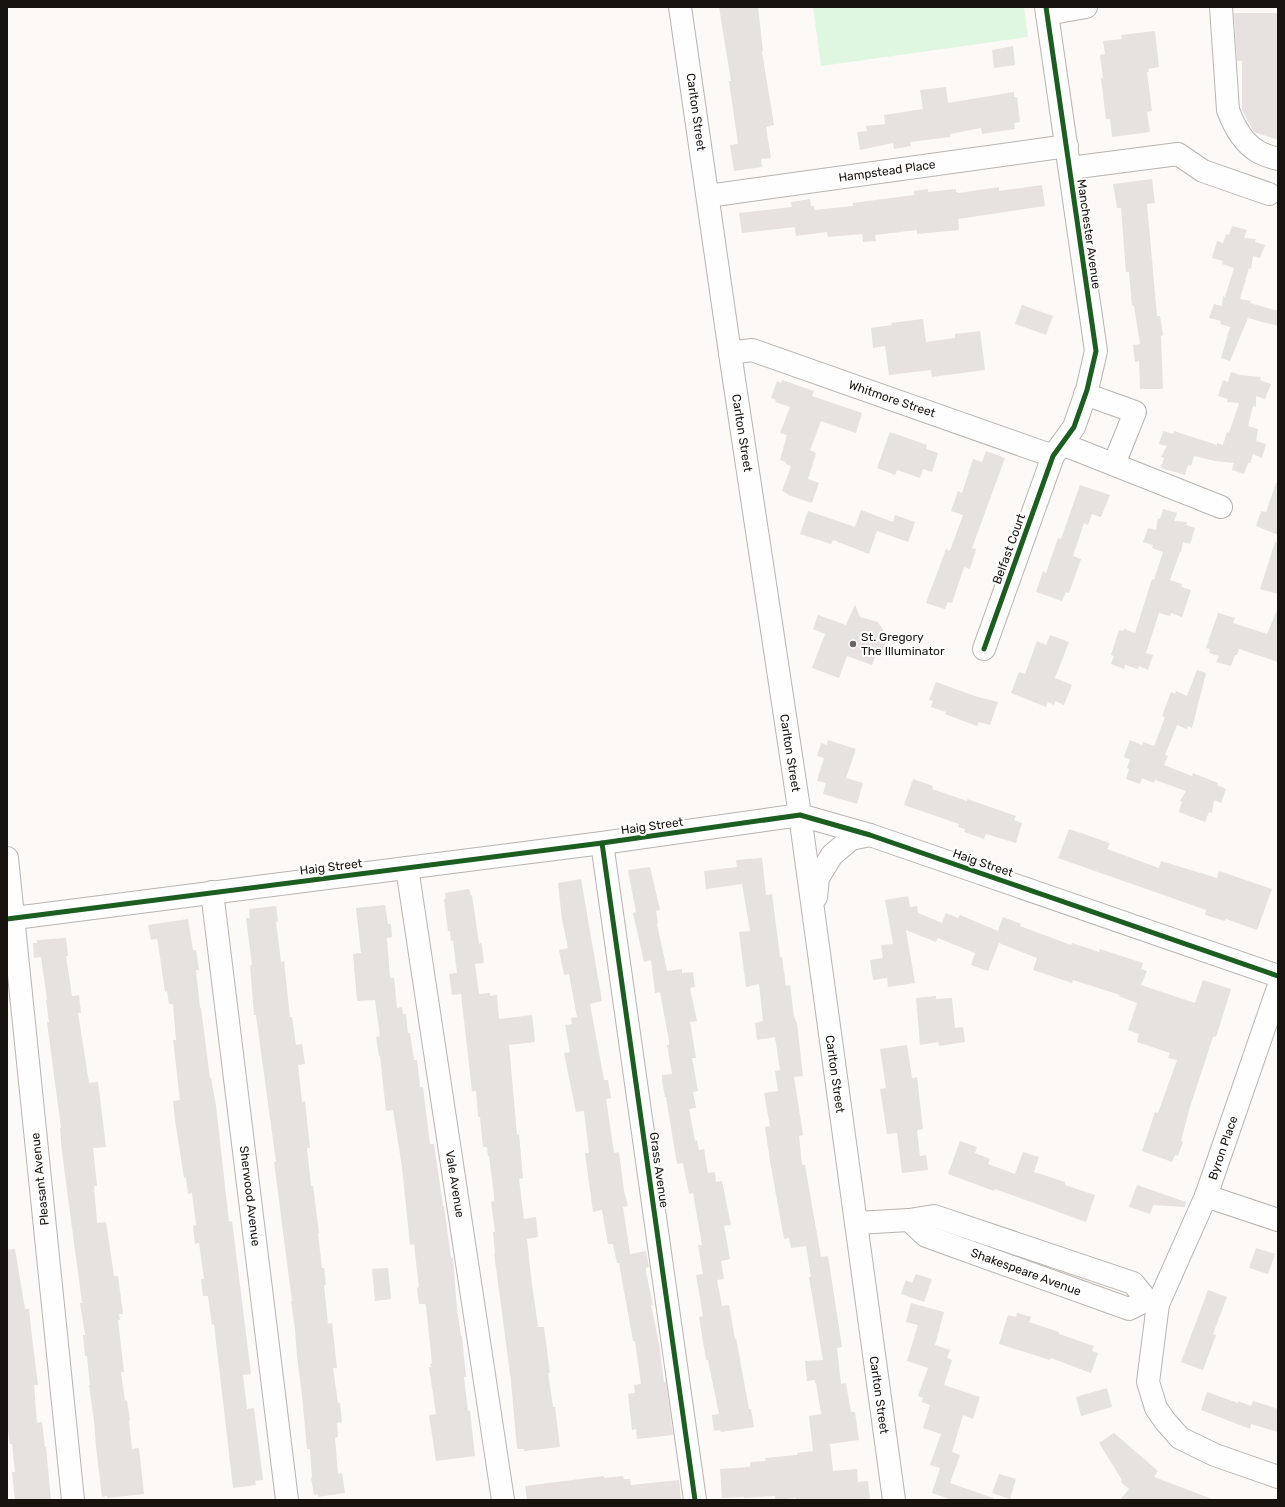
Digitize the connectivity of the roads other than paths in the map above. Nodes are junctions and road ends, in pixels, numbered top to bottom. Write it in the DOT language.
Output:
graph roads {
  1 [pos="680,7"];
  2 [pos="1086,7"];
  3 [pos="1221,7"];
  4 [pos="1047,10"];
  5 [pos="1067,146"];
  6 [pos="1278,159"];
  7 [pos="1070,168"];
  8 [pos="1269,194"];
  9 [pos="708,196"];
  10 [pos="730,353"];
  11 [pos="1085,394"];
  12 [pos="1058,450"];
  13 [pos="1114,464"];
  14 [pos="1221,507"];
  15 [pos="984,649"];
  16 [pos="800,815"];
  17 [pos="870,835"];
  18 [pos="602,843"];
  19 [pos="7,858"];
  20 [pos="407,868"];
  21 [pos="212,892"];
  22 [pos="814,918"];
  23 [pos="10,919"];
  24 [pos="1278,976"];
  25 [pos="1278,988"];
  26 [pos="1206,1196"];
  27 [pos="1278,1220"];
  28 [pos="856,1223"];
  29 [pos="1153,1302"];
  30 [pos="1278,1477"];
  31 [pos="73,1500"];
  32 [pos="287,1500"];
  33 [pos="503,1500"];
  34 [pos="695,1500"];
  35 [pos="894,1500"];
  1 -- 9 [label="street, Carlton Street"];
  2 -- 4 [label="street"];
  3 -- 6 [label="street"];
  4 -- 5 [label="street, Manchester Avenue"];
  5 -- 7 [label="street, Manchester Avenue"];
  5 -- 9 [label="street, Hampstead Place"];
  7 -- 8 [label="street"];
  7 -- 11 [label="street, Manchester Avenue"];
  9 -- 10 [label="street, Carlton Street"];
  10 -- 12 [label="street, Whitmore Street"];
  10 -- 16 [label="street, Carlton Street"];
  11 -- 12 [label="street, Manchester Avenue"];
  11 -- 13 [label="street"];
  12 -- 13 [label="street, Whitmore Street"];
  12 -- 15 [label="street, Belfast Court"];
  13 -- 14 [label="street, Whitmore Street"];
  16 -- 17 [label="street, Haig Street"];
  16 -- 18 [label="street, Haig Street"];
  16 -- 22 [label="street, Carlton Street"];
  17 -- 22 [label="street"];
  17 -- 24 [label="street, Haig Street"];
  18 -- 20 [label="street, Haig Street"];
  18 -- 34 [label="street, Grass Avenue"];
  19 -- 23 [label="street, Pleasant Avenue"];
  20 -- 21 [label="street, Haig Street"];
  20 -- 33 [label="street, Vale Avenue"];
  21 -- 23 [label="street, Haig Street"];
  21 -- 32 [label="street, Sherwood Avenue"];
  22 -- 28 [label="street, Carlton Street"];
  23 -- 31 [label="street, Pleasant Avenue"];
  25 -- 26 [label="street, Byron Place"];
  26 -- 27 [label="street"];
  26 -- 29 [label="street, Byron Place"];
  28 -- 29 [label="street, Shakespeare Avenue"];
  28 -- 35 [label="street, Carlton Street"];
  29 -- 30 [label="street"];
}
